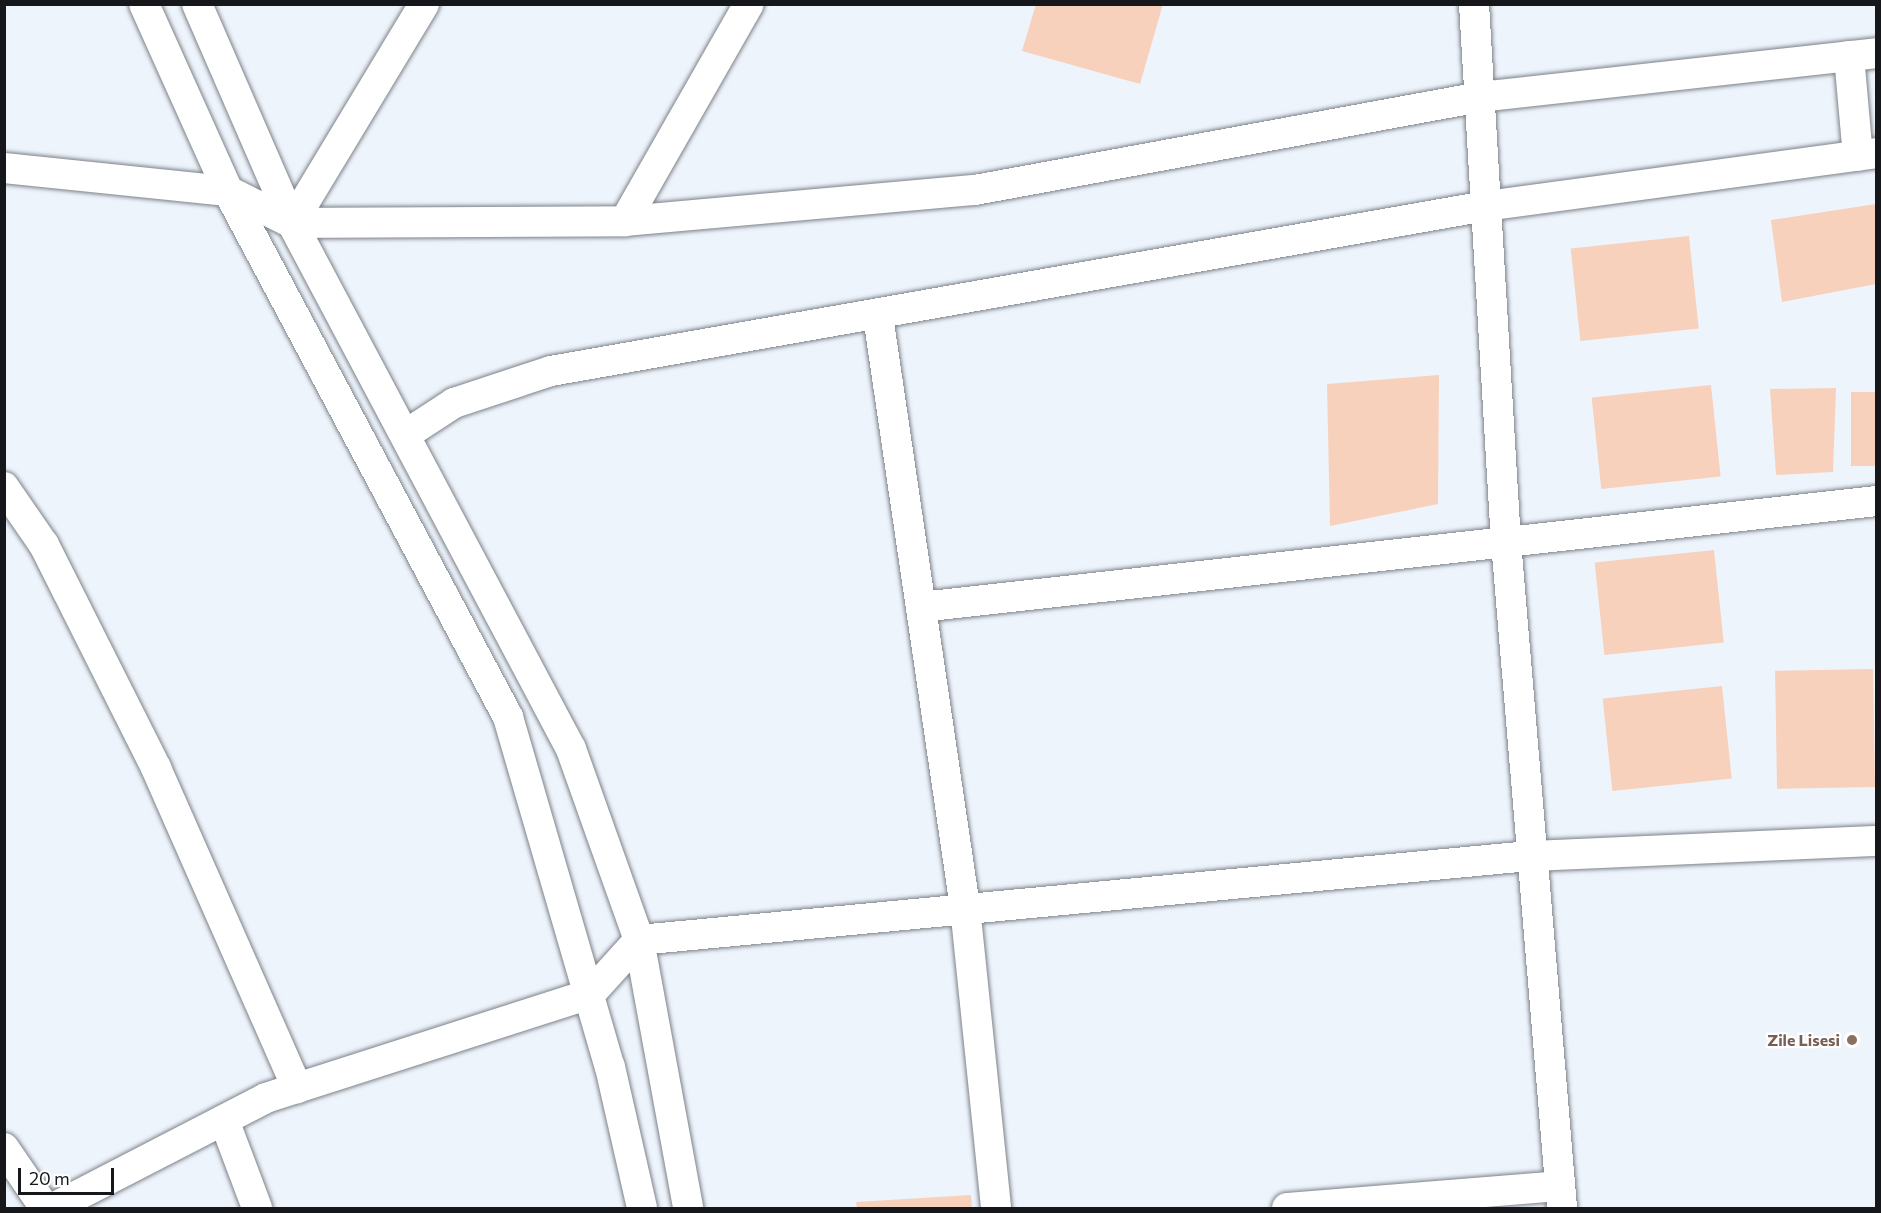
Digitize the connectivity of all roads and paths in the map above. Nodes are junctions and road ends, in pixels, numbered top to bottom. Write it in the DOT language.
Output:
graph roads {
  1 [pos="144,4"];
  2 [pos="197,4"];
  3 [pos="424,4"];
  4 [pos="749,4"];
  5 [pos="1474,4"];
  6 [pos="1863,55"];
  7 [pos="1480,97"];
  8 [pos="1867,155"];
  9 [pos="4,168"];
  10 [pos="228,191"];
  11 [pos="1486,206"];
  12 [pos="625,221"];
  13 [pos="292,223"];
  14 [pos="878,316"];
  15 [pos="405,435"];
  16 [pos="4,487"];
  17 [pos="1876,501"];
  18 [pos="1506,542"];
  19 [pos="921,607"];
  20 [pos="1876,841"];
  21 [pos="1530,856"];
  22 [pos="965,907"];
  23 [pos="639,939"];
  24 [pos="590,994"];
  25 [pos="297,1088"];
  26 [pos="224,1120"];
  27 [pos="4,1148"];
  28 [pos="1561,1197"];
  29 [pos="45,1209"];
  30 [pos="53,1209"];
  31 [pos="257,1209"];
  32 [pos="642,1209"];
  33 [pos="688,1209"];
  34 [pos="996,1209"];
  35 [pos="1287,1209"];
  1 -- 10 [label="street"];
  2 -- 13 [label="street"];
  3 -- 13 [label="street"];
  4 -- 12 [label="street"];
  5 -- 7 [label="street"];
  6 -- 7 [label="street"];
  6 -- 8 [label="street"];
  7 -- 11 [label="street"];
  7 -- 12 [label="street"];
  8 -- 11 [label="street"];
  9 -- 10 [label="street"];
  10 -- 13 [label="street"];
  10 -- 24 [label="street"];
  11 -- 14 [label="street"];
  11 -- 18 [label="street"];
  12 -- 13 [label="street"];
  13 -- 15 [label="street"];
  14 -- 15 [label="street"];
  14 -- 19 [label="street"];
  15 -- 23 [label="street"];
  16 -- 25 [label="street"];
  17 -- 18 [label="street"];
  18 -- 19 [label="street"];
  18 -- 21 [label="street"];
  19 -- 22 [label="street"];
  20 -- 21 [label="street"];
  21 -- 22 [label="street"];
  21 -- 28 [label="street"];
  22 -- 23 [label="street"];
  22 -- 34 [label="street"];
  23 -- 24 [label="street"];
  23 -- 33 [label="street"];
  24 -- 25 [label="street"];
  24 -- 32 [label="street"];
  25 -- 26 [label="street"];
  26 -- 30 [label="street"];
  26 -- 31 [label="street"];
  27 -- 29 [label="street"];
  28 -- 35 [label="street"];
}
